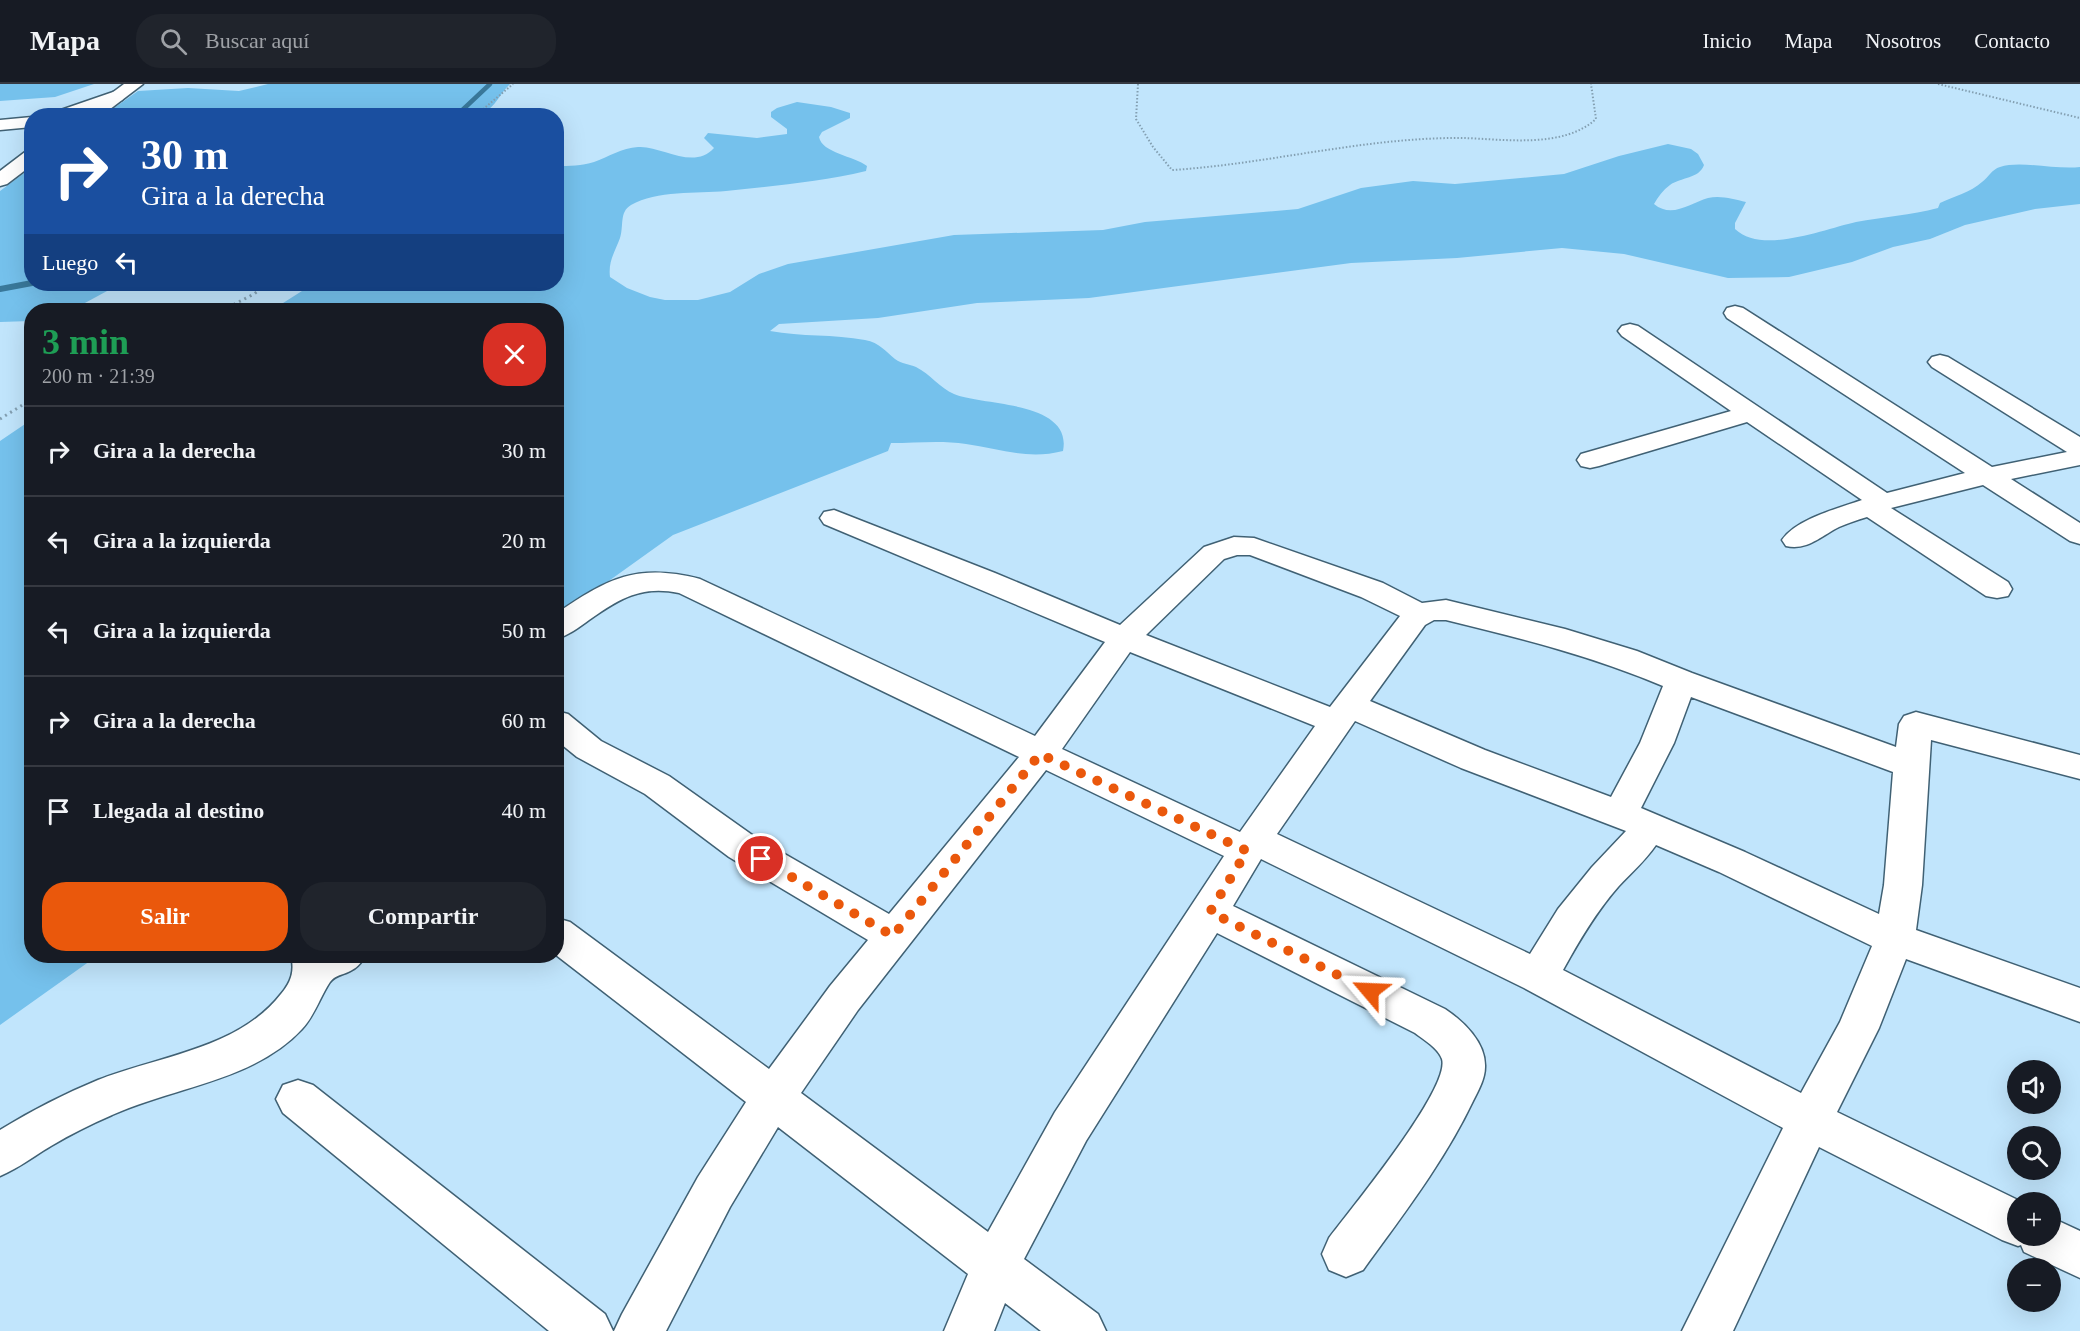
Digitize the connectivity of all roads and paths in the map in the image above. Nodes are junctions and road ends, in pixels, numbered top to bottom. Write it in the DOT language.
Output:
graph roads {
  1 [pos="135,84"];
  2 [pos="513,84"];
  3 [pos="1138,84"];
  4 [pos="1592,84"];
  5 [pos="1938,84"];
  6 [pos="116,96"];
  7 [pos="83,108"];
  8 [pos="99,108"];
  9 [pos="484,108"];
  10 [pos="2080,118"];
  11 [pos="24,123"];
  12 [pos="0,125"];
  13 [pos="24,141"];
  14 [pos="0,143"];
  15 [pos="24,162"];
  16 [pos="0,180"];
  17 [pos="258,291"];
  18 [pos="237,303"];
  19 [pos="1735,313"];
  20 [pos="1630,331"];
  21 [pos="1940,362"];
  22 [pos="24,404"];
  23 [pos="1750,413"];
  24 [pos="0,419"];
  25 [pos="2080,448"];
  26 [pos="2080,457"];
  27 [pos="1590,460"];
  28 [pos="1985,476"];
  29 [pos="1876,505"];
  30 [pos="834,518"];
  31 [pos="2080,535"];
  32 [pos="1796,540"];
  33 [pos="1997,589"];
  34 [pos="1420,614"];
  35 [pos="564,624"];
  36 [pos="1124,638"];
  37 [pos="1681,681"];
  38 [pos="1343,713"];
  39 [pos="564,729"];
  40 [pos="1040,754"];
  41 [pos="1911,765"];
  42 [pos="2080,767"];
  43 [pos="1634,821"];
  44 [pos="1251,845"];
  45 [pos="1210,912"];
  46 [pos="893,936"];
  47 [pos="564,939"];
  48 [pos="1895,939"];
  49 [pos="322,963"];
  50 [pos="1538,976"];
  51 [pos="2080,1005"];
  52 [pos="298,1099"];
  53 [pos="772,1099"];
  54 [pos="1810,1120"];
  55 [pos="0,1155"];
  56 [pos="2007,1218"];
  57 [pos="2061,1246"];
  58 [pos="1346,1254"];
  59 [pos="2080,1255"];
  60 [pos="996,1267"];
  61 [pos="588,1331"];
  62 [pos="639,1331"];
  63 [pos="969,1331"];
  64 [pos="1081,1331"];
  65 [pos="1707,1331"];
  1 -- 6 [label="street"];
  2 -- 9 [label="path"];
  3 -- 4 [label="path"];
  5 -- 10 [label="path"];
  6 -- 7 [label="street"];
  6 -- 8 [label="street"];
  11 -- 12 [label="street"];
  13 -- 14 [label="street"];
  15 -- 16 [label="street"];
  17 -- 18 [label="path"];
  19 -- 28 [label="street"];
  20 -- 23 [label="street"];
  21 -- 25 [label="street"];
  22 -- 24 [label="path"];
  23 -- 27 [label="street"];
  23 -- 29 [label="street"];
  26 -- 28 [label="street"];
  28 -- 29 [label="street"];
  28 -- 31 [label="street"];
  29 -- 32 [label="street"];
  29 -- 33 [label="street"];
  30 -- 36 [label="street"];
  34 -- 36 [label="street"];
  34 -- 37 [label="street"];
  34 -- 38 [label="street"];
  35 -- 40 [label="street"];
  36 -- 38 [label="street"];
  36 -- 40 [label="street"];
  37 -- 41 [label="street"];
  37 -- 43 [label="street"];
  38 -- 43 [label="street"];
  38 -- 44 [label="street"];
  39 -- 46 [label="street"];
  40 -- 44 [label="street"];
  40 -- 46 [label="street"];
  41 -- 42 [label="street"];
  41 -- 48 [label="street"];
  43 -- 48 [label="street"];
  43 -- 50 [label="street"];
  44 -- 45 [label="street"];
  44 -- 50 [label="street"];
  45 -- 58 [label="street"];
  45 -- 60 [label="street"];
  46 -- 53 [label="street"];
  47 -- 53 [label="street"];
  48 -- 51 [label="street"];
  48 -- 54 [label="street"];
  49 -- 55 [label="street"];
  50 -- 54 [label="street"];
  52 -- 61 [label="street"];
  53 -- 60 [label="street"];
  53 -- 62 [label="street"];
  54 -- 56 [label="street"];
  54 -- 65 [label="street"];
  57 -- 59 [label="street"];
  60 -- 63 [label="street"];
  60 -- 64 [label="street"];
}
